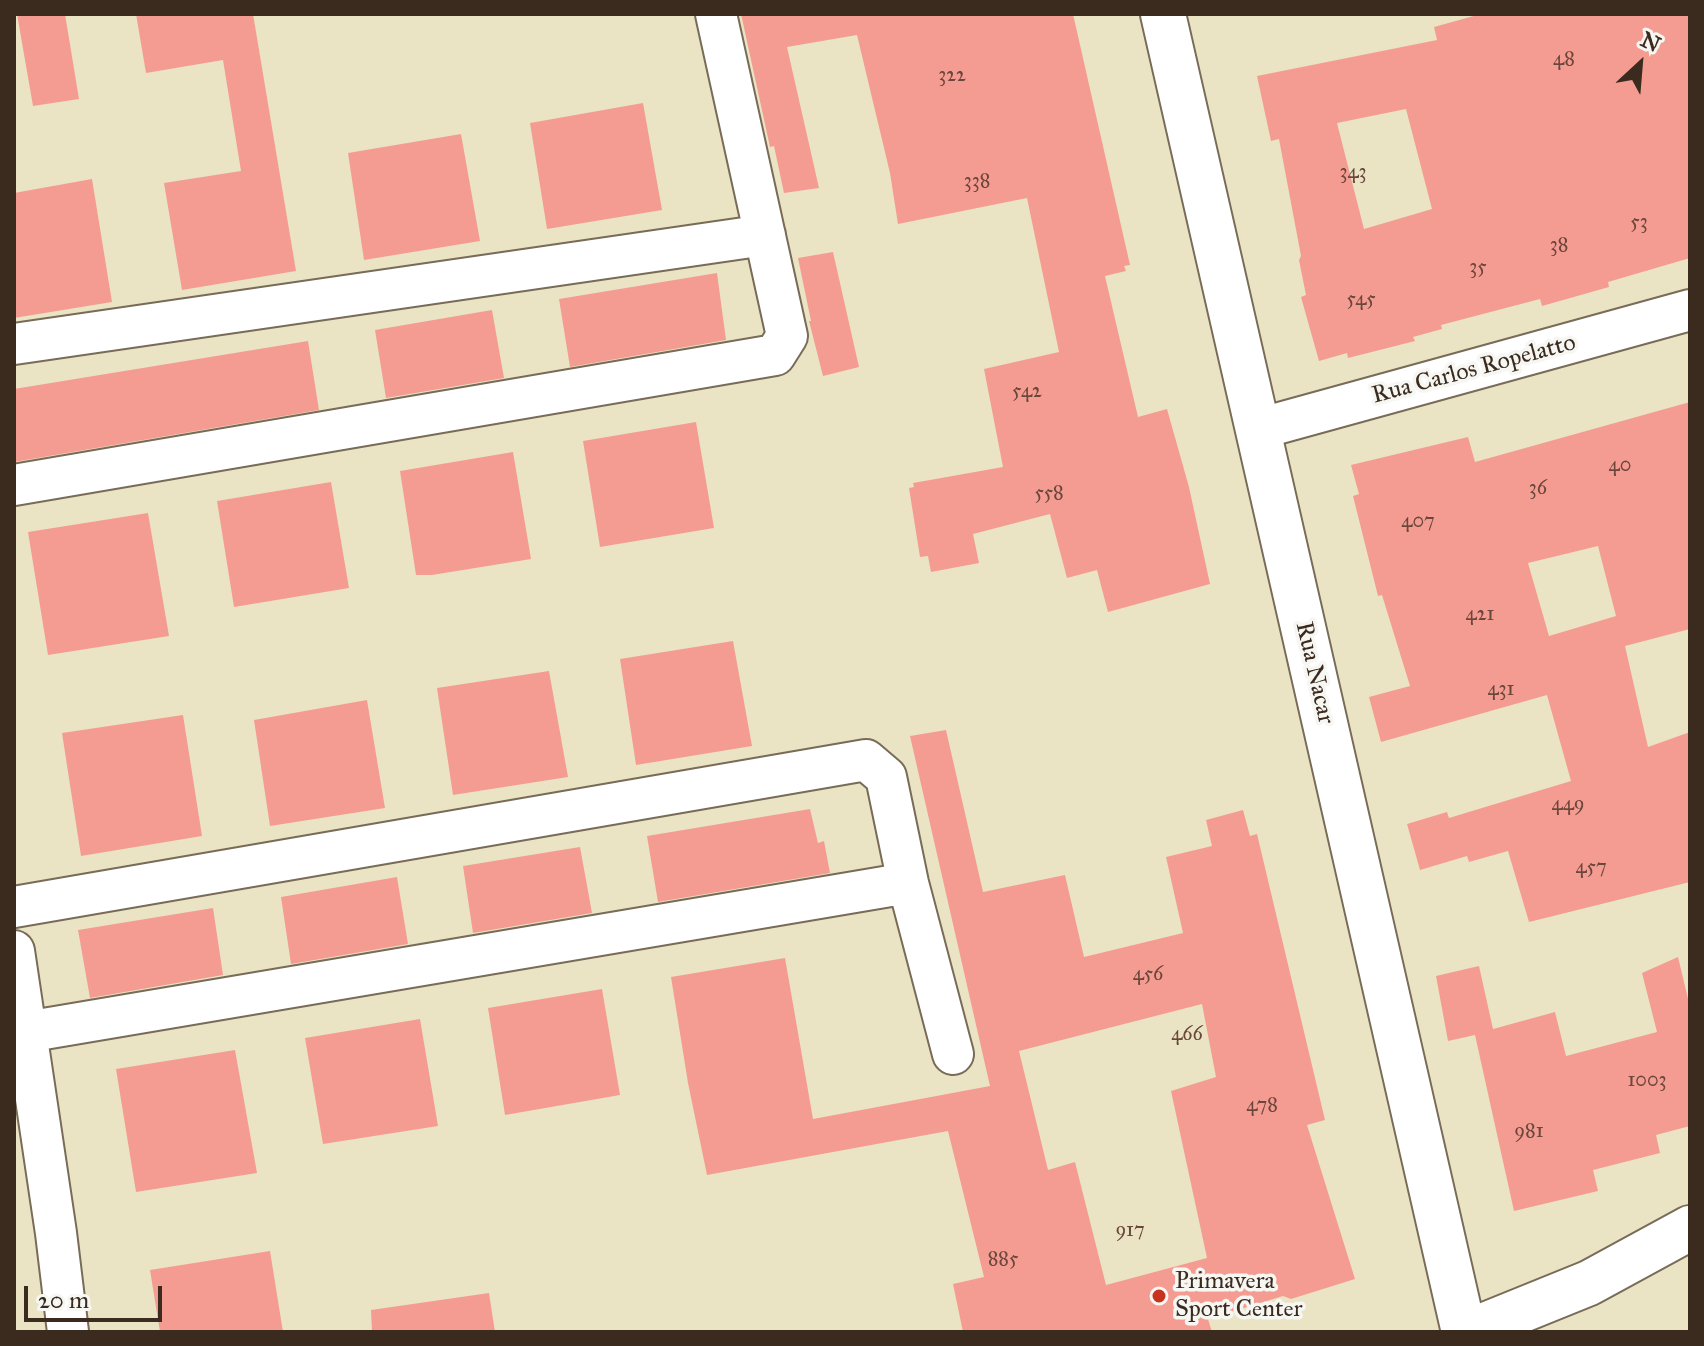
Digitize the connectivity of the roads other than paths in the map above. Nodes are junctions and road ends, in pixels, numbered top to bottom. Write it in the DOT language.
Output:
graph roads {
  1 [pos="716,14"];
  2 [pos="1163,14"];
  3 [pos="765,235"];
  4 [pos="1690,310"];
  5 [pos="14,344"];
  6 [pos="1258,429"];
  7 [pos="14,485"];
  8 [pos="908,883"];
  9 [pos="14,907"];
  10 [pos="14,951"];
  11 [pos="26,1032"];
  12 [pos="953,1054"];
  13 [pos="1690,1228"];
  14 [pos="68,1332"];
  15 [pos="1466,1332"];
  1 -- 3 [label="street"];
  2 -- 6 [label="main road, Rua Nacar"];
  3 -- 5 [label="street"];
  3 -- 7 [label="street"];
  4 -- 6 [label="street, Rua Carlos Ropelatto"];
  6 -- 15 [label="main road, Rua Nacar"];
  8 -- 9 [label="street"];
  8 -- 11 [label="street"];
  8 -- 12 [label="street"];
  10 -- 11 [label="street"];
  11 -- 14 [label="street"];
  13 -- 15 [label="main road"];
}
